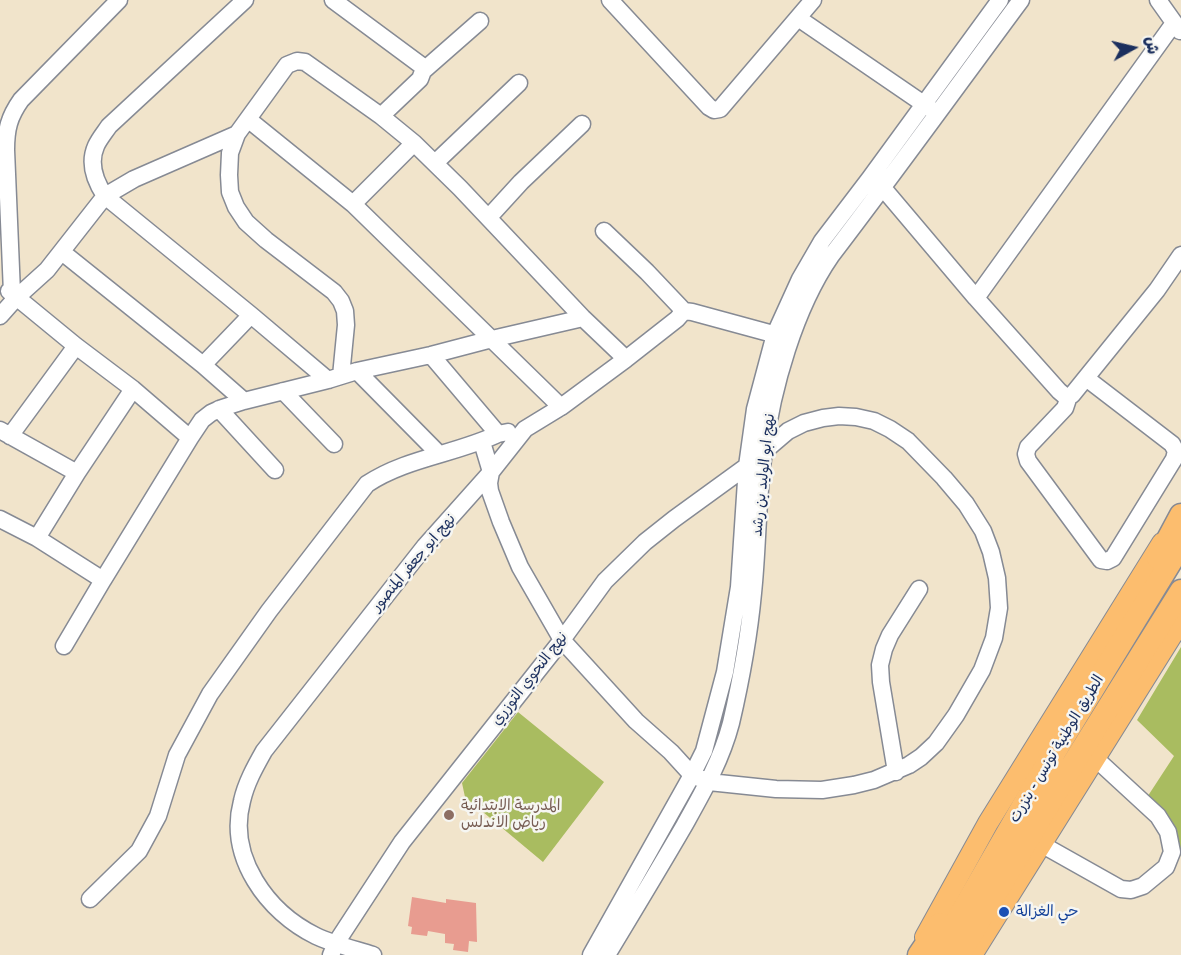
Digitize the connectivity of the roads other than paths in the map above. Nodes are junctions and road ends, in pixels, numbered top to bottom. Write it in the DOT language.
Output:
graph roads {
  1 [pos="119,0"];
  2 [pos="245,0"];
  3 [pos="333,0"];
  4 [pos="610,0"];
  5 [pos="813,0"];
  6 [pos="1000,0"];
  7 [pos="1021,0"];
  8 [pos="1158,0"];
  9 [pos="798,18"];
  10 [pos="480,21"];
  11 [pos="1178,27"];
  12 [pos="423,71"];
  13 [pos="519,83"];
  14 [pos="930,109"];
  15 [pos="381,116"];
  16 [pos="249,120"];
  17 [pos="582,124"];
  18 [pos="237,134"];
  19 [pos="414,143"];
  20 [pos="435,164"];
  21 [pos="877,183"];
  22 [pos="105,196"];
  23 [pos="353,204"];
  24 [pos="489,217"];
  25 [pos="604,231"];
  26 [pos="62,252"];
  27 [pos="1181,255"];
  28 [pos="9,291"];
  29 [pos="976,298"];
  30 [pos="684,311"];
  31 [pos="252,315"];
  32 [pos="0,316"];
  33 [pos="584,318"];
  34 [pos="783,337"];
  35 [pos="492,339"];
  36 [pos="76,346"];
  37 [pos="431,355"];
  38 [pos="626,359"];
  39 [pos="203,365"];
  40 [pos="357,370"];
  41 [pos="334,378"];
  42 [pos="1086,378"];
  43 [pos="133,389"];
  44 [pos="283,392"];
  45 [pos="1070,396"];
  46 [pos="244,401"];
  47 [pos="561,407"];
  48 [pos="219,409"];
  49 [pos="525,429"];
  50 [pos="5,433"];
  51 [pos="498,434"];
  52 [pos="190,438"];
  53 [pos="482,442"];
  54 [pos="334,444"];
  55 [pos="764,452"];
  56 [pos="439,454"];
  57 [pos="747,466"];
  58 [pos="275,470"];
  59 [pos="491,472"];
  60 [pos="77,473"];
  61 [pos="1181,514"];
  62 [pos="0,519"];
  63 [pos="37,538"];
  64 [pos="1181,545"];
  65 [pos="103,580"];
  66 [pos="919,589"];
  67 [pos="1181,591"];
  68 [pos="1172,620"];
  69 [pos="562,640"];
  70 [pos="64,646"];
  71 [pos="1095,758"];
  72 [pos="1043,771"];
  73 [pos="896,772"];
  74 [pos="692,774"];
  75 [pos="709,782"];
  76 [pos="1041,844"];
  77 [pos="1008,897"];
  78 [pos="90,899"];
  79 [pos="333,949"];
  80 [pos="373,955"];
  81 [pos="591,955"];
  82 [pos="607,955"];
  83 [pos="916,955"];
  84 [pos="937,955"];
  85 [pos="959,955"];
  86 [pos="972,955"];
  1 -- 28 [label="street"];
  2 -- 22 [label="street"];
  3 -- 12 [label="street"];
  4 -- 9 [label="street"];
  5 -- 9 [label="street"];
  6 -- 14 [label="street, نهج ابو الوليد بن رشد"];
  7 -- 14 [label="street, نهج ابو الوليد بن رشد"];
  8 -- 11 [label="street"];
  9 -- 14 [label="street"];
  10 -- 12 [label="street"];
  11 -- 29 [label="street"];
  12 -- 15 [label="street"];
  13 -- 20 [label="street"];
  14 -- 21 [label="street, نهج ابو الوليد بن رشد"];
  15 -- 16 [label="street"];
  15 -- 19 [label="street"];
  16 -- 18 [label="street"];
  16 -- 23 [label="street"];
  17 -- 24 [label="street"];
  18 -- 22 [label="street"];
  18 -- 41 [label="street"];
  19 -- 20 [label="street"];
  19 -- 23 [label="street"];
  20 -- 24 [label="street"];
  21 -- 29 [label="street"];
  21 -- 34 [label="street, نهج ابو الوليد بن رشد"];
  22 -- 26 [label="street"];
  22 -- 31 [label="street"];
  23 -- 35 [label="street"];
  24 -- 33 [label="street"];
  25 -- 30 [label="street"];
  26 -- 28 [label="street"];
  26 -- 39 [label="street"];
  27 -- 42 [label="street"];
  28 -- 32 [label="street"];
  28 -- 36 [label="street"];
  29 -- 45 [label="street"];
  30 -- 34 [label="street"];
  30 -- 38 [label="street, نهج ابو جعفر المنصور"];
  31 -- 39 [label="street"];
  31 -- 41 [label="street"];
  33 -- 35 [label="street"];
  33 -- 38 [label="street"];
  34 -- 55 [label="street, نهج ابو الوليد بن رشد"];
  34 -- 57 [label="street, نهج ابو الوليد بن رشد"];
  35 -- 37 [label="street"];
  35 -- 47 [label="street"];
  36 -- 43 [label="street"];
  36 -- 50 [label="street"];
  37 -- 40 [label="street"];
  37 -- 51 [label="street"];
  38 -- 47 [label="street, نهج ابو جعفر المنصور"];
  39 -- 46 [label="street"];
  40 -- 41 [label="street"];
  40 -- 56 [label="street"];
  41 -- 44 [label="street"];
  42 -- 45 [label="street"];
  42 -- 45 [label="street"];
  43 -- 52 [label="street"];
  43 -- 60 [label="street"];
  44 -- 46 [label="street"];
  44 -- 54 [label="street"];
  46 -- 48 [label="street"];
  47 -- 49 [label="street, نهج ابو جعفر المنصور"];
  48 -- 52 [label="street"];
  48 -- 58 [label="street"];
  49 -- 51 [label="street"];
  49 -- 59 [label="street, نهج ابو جعفر المنصور"];
  50 -- 60 [label="street"];
  51 -- 53 [label="street"];
  52 -- 65 [label="street"];
  53 -- 56 [label="street"];
  53 -- 59 [label="street"];
  55 -- 57 [label="street, نهج النحوي التوزري"];
  55 -- 73 [label="street, نهج النحوي التوزري"];
  55 -- 75 [label="street, نهج ابو الوليد بن رشد"];
  56 -- 78 [label="street"];
  57 -- 69 [label="street, نهج النحوي التوزري"];
  57 -- 74 [label="street, نهج ابو الوليد بن رشد"];
  59 -- 69 [label="street"];
  59 -- 79 [label="street, نهج ابو جعفر المنصور"];
  60 -- 63 [label="street"];
  61 -- 72 [label="highway"];
  61 -- 83 [label="main road"];
  62 -- 63 [label="street"];
  63 -- 65 [label="street"];
  64 -- 72 [label="highway, الطريق الوطنية تونس - بنزرت"];
  65 -- 70 [label="street"];
  66 -- 73 [label="street"];
  67 -- 68 [label="highway, الطريق الوطنية تونس - بنزرت"];
  68 -- 71 [label="main road"];
  68 -- 77 [label="highway"];
  68 -- 85 [label="highway, الطريق الوطنية تونس - بنزرت"];
  69 -- 74 [label="street"];
  69 -- 79 [label="street, نهج النحوي التوزري"];
  71 -- 76 [label="main road"];
  71 -- 76 [label="street"];
  72 -- 83 [label="highway"];
  72 -- 84 [label="highway, الطريق الوطنية تونس - بنزرت"];
  73 -- 75 [label="street, نهج النحوي التوزري"];
  74 -- 75 [label="street, نهج النحوي التوزري"];
  74 -- 81 [label="street, نهج ابو الوليد بن رشد"];
  75 -- 82 [label="street, نهج ابو الوليد بن رشد"];
  76 -- 77 [label="main road"];
  77 -- 86 [label="main road"];
  79 -- 80 [label="street, نهج ابو جعفر المنصور"];
}
